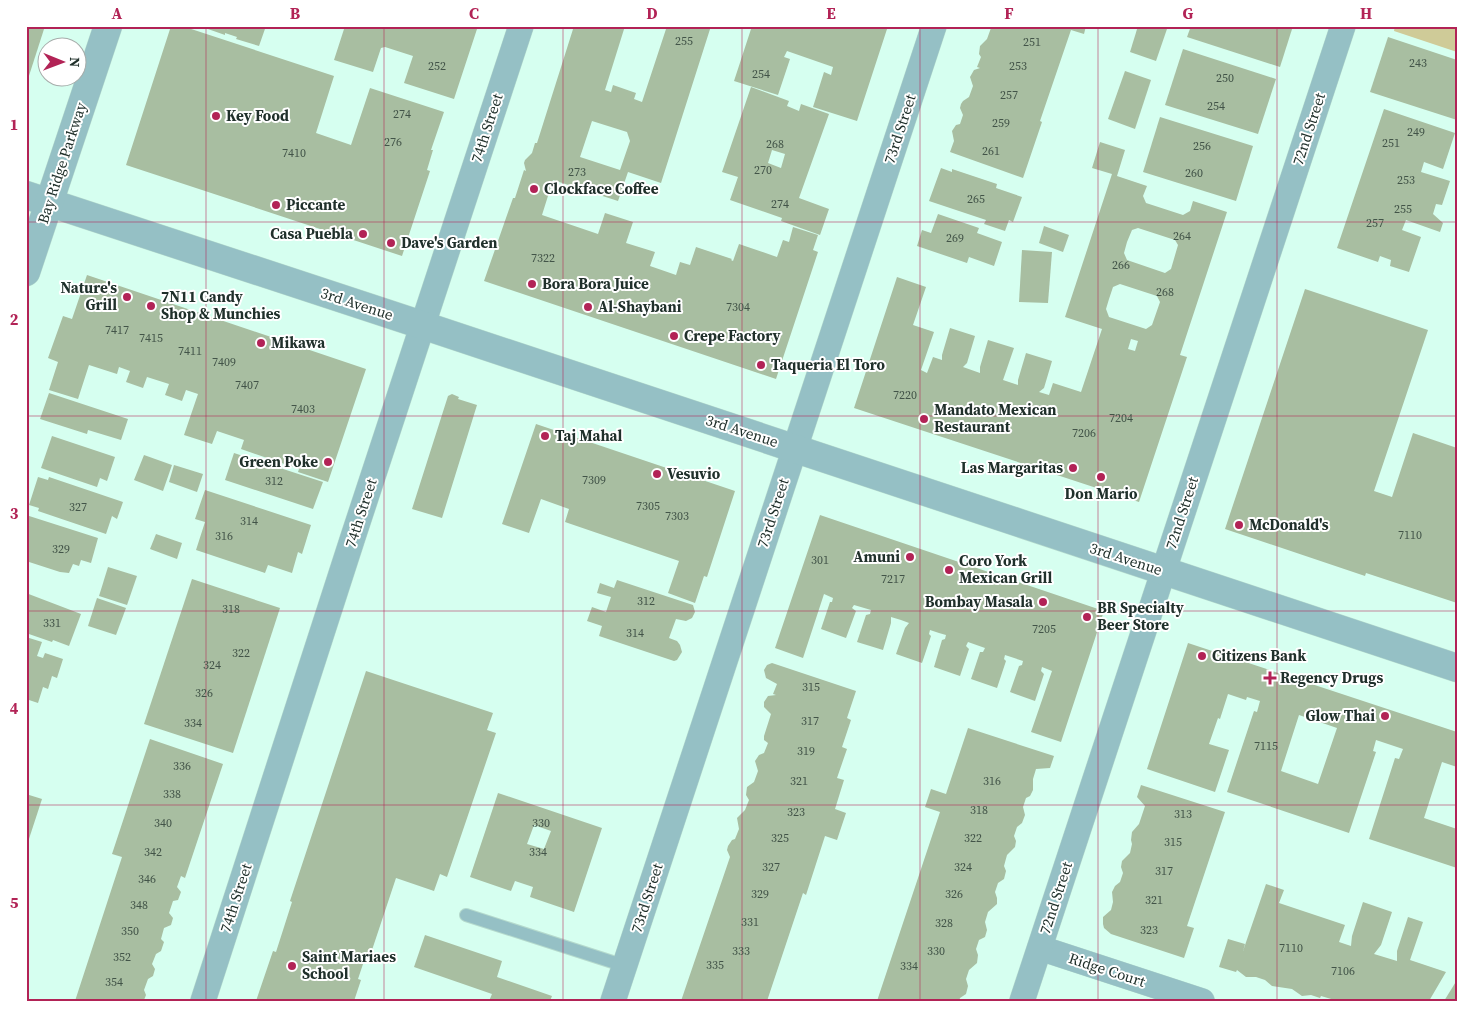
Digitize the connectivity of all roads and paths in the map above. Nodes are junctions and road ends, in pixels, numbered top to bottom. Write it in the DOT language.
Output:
graph roads {
  1 [pos="108,26"];
  2 [pos="521,26"];
  3 [pos="934,26"];
  4 [pos="1343,26"];
  5 [pos="38,199"];
  6 [pos="26,272"];
  7 [pos="422,325"];
  8 [pos="794,449"];
  9 [pos="1163,571"];
  10 [pos="1457,668"];
  11 [pos="466,915"];
  12 [pos="1040,948"];
  13 [pos="624,966"];
  14 [pos="203,1001"];
  15 [pos="613,1001"];
  16 [pos="1022,1001"];
  17 [pos="1202,1001"];
  1 -- 5 [label="street, Bay Ridge Parkway"];
  2 -- 7 [label="street, 74th Street"];
  3 -- 8 [label="street, 73rd Street"];
  4 -- 9 [label="street, 72nd Street"];
  5 -- 6 [label="street, Bay Ridge Parkway"];
  5 -- 7 [label="street, 3rd Avenue"];
  7 -- 8 [label="street, 3rd Avenue"];
  7 -- 14 [label="street, 74th Street"];
  8 -- 9 [label="street, 3rd Avenue"];
  8 -- 13 [label="street, 73rd Street"];
  9 -- 10 [label="street, 3rd Avenue"];
  9 -- 12 [label="street, 72nd Street"];
  11 -- 13 [label="lane"];
  12 -- 16 [label="street, 72nd Street"];
  12 -- 17 [label="street, Ridge Court"];
  13 -- 15 [label="street, 73rd Street"];
}
